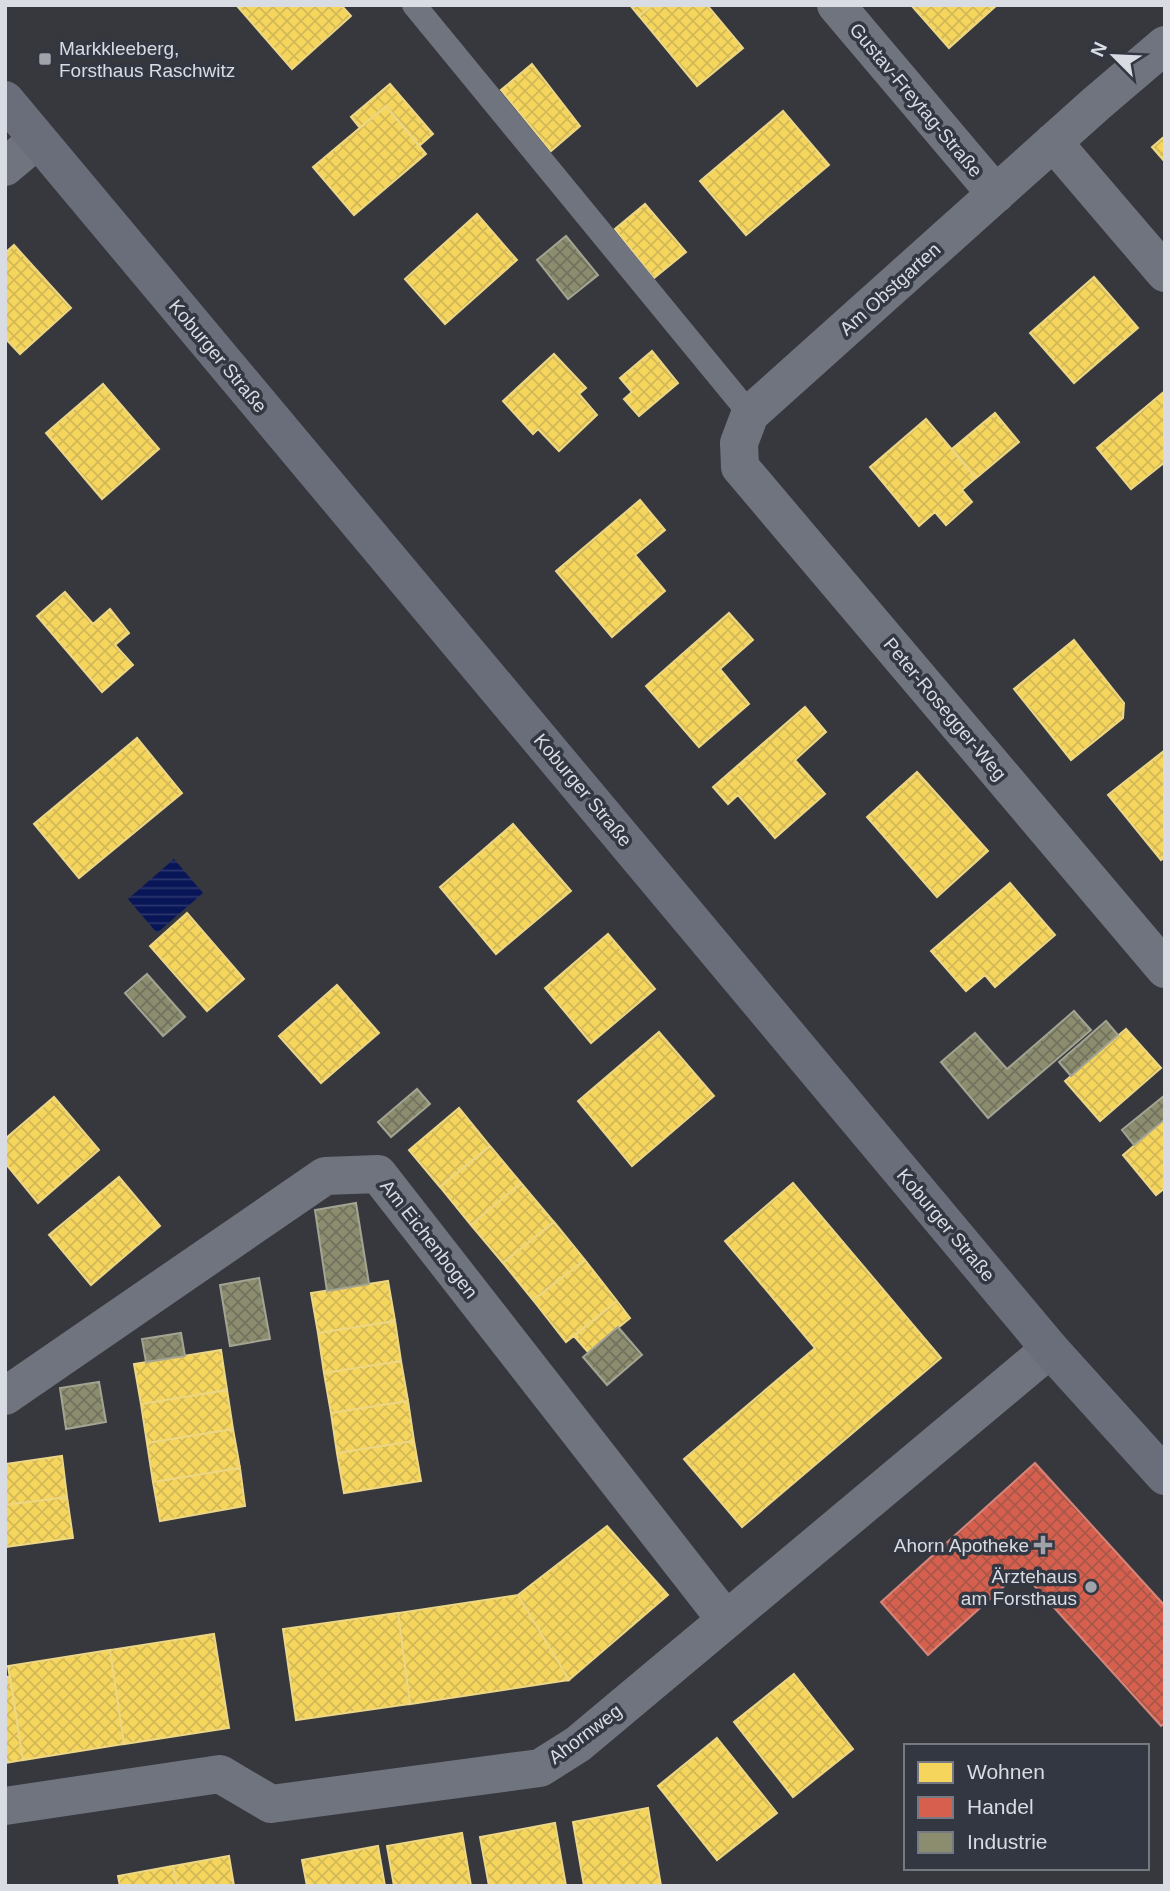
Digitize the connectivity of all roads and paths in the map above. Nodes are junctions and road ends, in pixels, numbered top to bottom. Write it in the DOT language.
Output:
graph roads {
  1 [pos="414,5"];
  2 [pos="836,5"];
  3 [pos="1165,45"];
  4 [pos="5,100"];
  5 [pos="37,140"];
  6 [pos="1053,142"];
  7 [pos="5,167"];
  8 [pos="996,194"];
  9 [pos="1165,274"];
  10 [pos="744,429"];
  11 [pos="1165,969"];
  12 [pos="1050,1349"];
  13 [pos="5,1396"];
  14 [pos="1165,1476"];
  15 [pos="726,1620"];
  16 [pos="5,1806"];
  1 -- 10 [label="lane"];
  2 -- 8 [label="street, Gustav-Freytag-Straße"];
  3 -- 6 [label="street, Am Obstgarten"];
  4 -- 5 [label="main road, Koburger Straße"];
  5 -- 7 [label="street"];
  5 -- 12 [label="main road, Koburger Straße"];
  6 -- 8 [label="street, Am Obstgarten"];
  6 -- 9 [label="street"];
  8 -- 10 [label="street, Am Obstgarten"];
  10 -- 11 [label="street, Peter-Rosegger-Weg"];
  12 -- 14 [label="main road, Koburger Straße"];
  12 -- 15 [label="street, Ahornweg"];
  13 -- 15 [label="street, Am Eichenbogen"];
  15 -- 16 [label="street, Ahornweg"];
}
